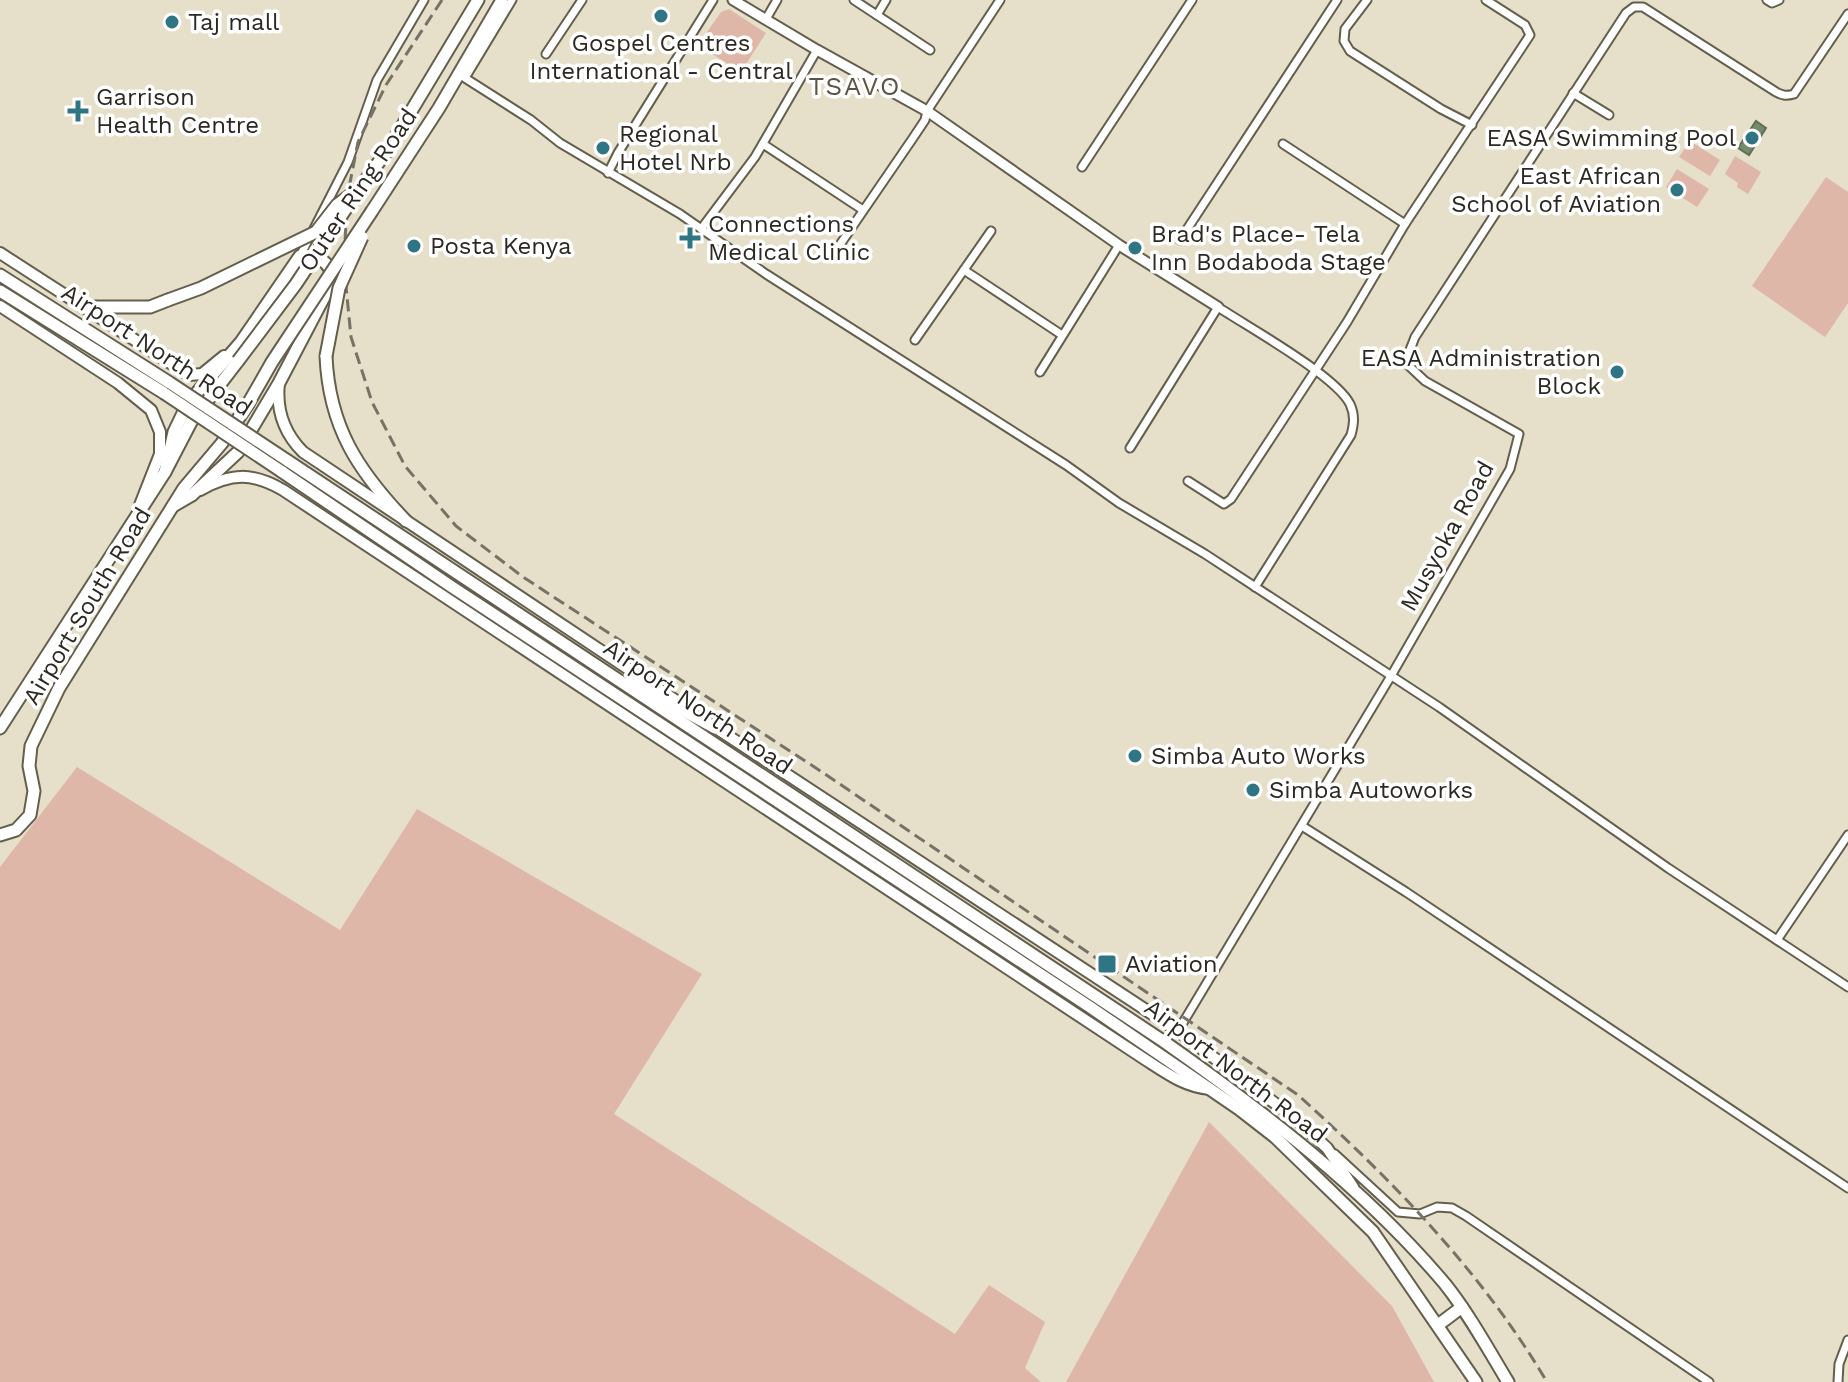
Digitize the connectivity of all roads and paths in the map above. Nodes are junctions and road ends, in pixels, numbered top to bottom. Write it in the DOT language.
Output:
graph roads {
  1 [pos="424,0"];
  2 [pos="478,0"];
  3 [pos="502,0"];
  4 [pos="512,0"];
  5 [pos="582,0"];
  6 [pos="713,0"];
  7 [pos="733,0"];
  8 [pos="777,0"];
  9 [pos="854,0"];
  10 [pos="886,0"];
  11 [pos="1000,0"];
  12 [pos="1192,0"];
  13 [pos="1337,0"];
  14 [pos="1367,0"];
  15 [pos="1486,0"];
  16 [pos="1767,0"];
  17 [pos="1779,0"];
  18 [pos="1848,14"];
  19 [pos="877,15"];
  20 [pos="766,19"];
  21 [pos="817,50"];
  22 [pos="930,50"];
  23 [pos="546,54"];
  24 [pos="1573,93"];
  25 [pos="927,111"];
  26 [pos="1609,115"];
  27 [pos="1472,125"];
  28 [pos="763,144"];
  29 [pos="1283,144"];
  30 [pos="1082,167"];
  31 [pos="608,173"];
  32 [pos="360,188"];
  33 [pos="863,210"];
  34 [pos="372,211"];
  35 [pos="1405,224"];
  36 [pos="701,229"];
  37 [pos="991,231"];
  38 [pos="1180,240"];
  39 [pos="1119,245"];
  40 [pos="837,249"];
  41 [pos="0,253"];
  42 [pos="300,256"];
  43 [pos="964,270"];
  44 [pos="0,275"];
  45 [pos="0,291"];
  46 [pos="0,306"];
  47 [pos="83,307"];
  48 [pos="1218,307"];
  49 [pos="1062,335"];
  50 [pos="915,340"];
  51 [pos="241,342"];
  52 [pos="1316,370"];
  53 [pos="1040,372"];
  54 [pos="279,383"];
  55 [pos="220,384"];
  56 [pos="248,404"];
  57 [pos="1130,448"];
  58 [pos="165,472"];
  59 [pos="1188,481"];
  60 [pos="192,495"];
  61 [pos="173,506"];
  62 [pos="139,511"];
  63 [pos="406,521"];
  64 [pos="455,581"];
  65 [pos="1255,587"];
  66 [pos="604,671"];
  67 [pos="1391,676"];
  68 [pos="0,728"];
  69 [pos="715,728"];
  70 [pos="1302,826"];
  71 [pos="0,835"];
  72 [pos="1848,835"];
  73 [pos="1777,940"];
  74 [pos="1848,987"];
  75 [pos="1178,1031"];
  76 [pos="1211,1090"];
  77 [pos="1327,1148"];
  78 [pos="1848,1188"];
  79 [pos="1358,1196"];
  80 [pos="1462,1307"];
  81 [pos="1438,1325"];
  82 [pos="1848,1340"];
  83 [pos="1476,1382"];
  84 [pos="1508,1382"];
  85 [pos="1709,1382"];
  86 [pos="1838,1382"];
  1 -- 42 [label="street"];
  2 -- 32 [label="main road, Outer Ring Road"];
  3 -- 34 [label="main road, Outer Ring Road"];
  4 -- 31 [label="street"];
  5 -- 23 [label="street"];
  6 -- 31 [label="street"];
  7 -- 20 [label="street"];
  8 -- 20 [label="street"];
  9 -- 19 [label="street"];
  10 -- 19 [label="street"];
  11 -- 25 [label="street"];
  12 -- 30 [label="street"];
  13 -- 38 [label="street"];
  14 -- 27 [label="street"];
  15 -- 27 [label="street"];
  16 -- 17 [label="street"];
  18 -- 24 [label="street, Musyoka Road"];
  19 -- 22 [label="street"];
  20 -- 21 [label="street"];
  21 -- 25 [label="street"];
  21 -- 28 [label="street"];
  24 -- 26 [label="street"];
  24 -- 67 [label="street, Musyoka Road"];
  25 -- 33 [label="street"];
  25 -- 39 [label="street"];
  27 -- 35 [label="street"];
  28 -- 33 [label="street"];
  28 -- 36 [label="street"];
  29 -- 35 [label="street"];
  31 -- 36 [label="street"];
  32 -- 47 [label="main road, bridge"];
  32 -- 55 [label="main road, Outer Ring Road, bridge"];
  33 -- 40 [label="street"];
  34 -- 56 [label="main road, Outer Ring Road, bridge"];
  34 -- 63 [label="main road, bridge"];
  35 -- 52 [label="street"];
  36 -- 65 [label="street"];
  37 -- 43 [label="street"];
  39 -- 48 [label="street"];
  39 -- 49 [label="street"];
  41 -- 47 [label="main road, Airport North Road"];
  42 -- 51 [label="main road"];
  42 -- 54 [label="main road"];
  43 -- 49 [label="street"];
  43 -- 50 [label="street"];
  44 -- 64 [label="main road, Airport North Road, bridge"];
  45 -- 64 [label="main road, Airport North Road, bridge"];
  46 -- 62 [label="main road, Airport North Road"];
  47 -- 51 [label="main road, Airport North Road"];
  48 -- 52 [label="street"];
  48 -- 57 [label="street"];
  49 -- 53 [label="street"];
  51 -- 58 [label="main road"];
  52 -- 59 [label="street"];
  52 -- 65 [label="street"];
  54 -- 60 [label="main road"];
  54 -- 63 [label="main road, Airport North Road"];
  55 -- 58 [label="main road, Airport South Road"];
  56 -- 61 [label="main road, Airport South Road"];
  58 -- 62 [label="main road, Airport South Road"];
  60 -- 61 [label="main road"];
  60 -- 76 [label="main road, Airport North Road"];
  61 -- 71 [label="main road, Airport South Road"];
  62 -- 68 [label="main road, Airport South Road"];
  63 -- 69 [label="main road, Airport North Road"];
  64 -- 66 [label="main road, Airport North Road"];
  64 -- 76 [label="main road, Airport North Road"];
  65 -- 67 [label="street"];
  66 -- 69 [label="main road"];
  66 -- 79 [label="main road, Airport North Road"];
  67 -- 70 [label="street"];
  67 -- 73 [label="street"];
  69 -- 75 [label="main road, Airport North Road"];
  70 -- 75 [label="street"];
  70 -- 78 [label="street"];
  72 -- 73 [label="street"];
  73 -- 74 [label="street"];
  75 -- 77 [label="main road, Airport North Road"];
  76 -- 81 [label="main road, Airport North Road"];
  77 -- 79 [label="main road, Airport North Road"];
  77 -- 85 [label="street"];
  79 -- 80 [label="main road, Airport North Road"];
  80 -- 81 [label="main road"];
  80 -- 84 [label="main road, Airport North Road"];
  81 -- 83 [label="main road, Airport North Road"];
  82 -- 86 [label="street"];
}
